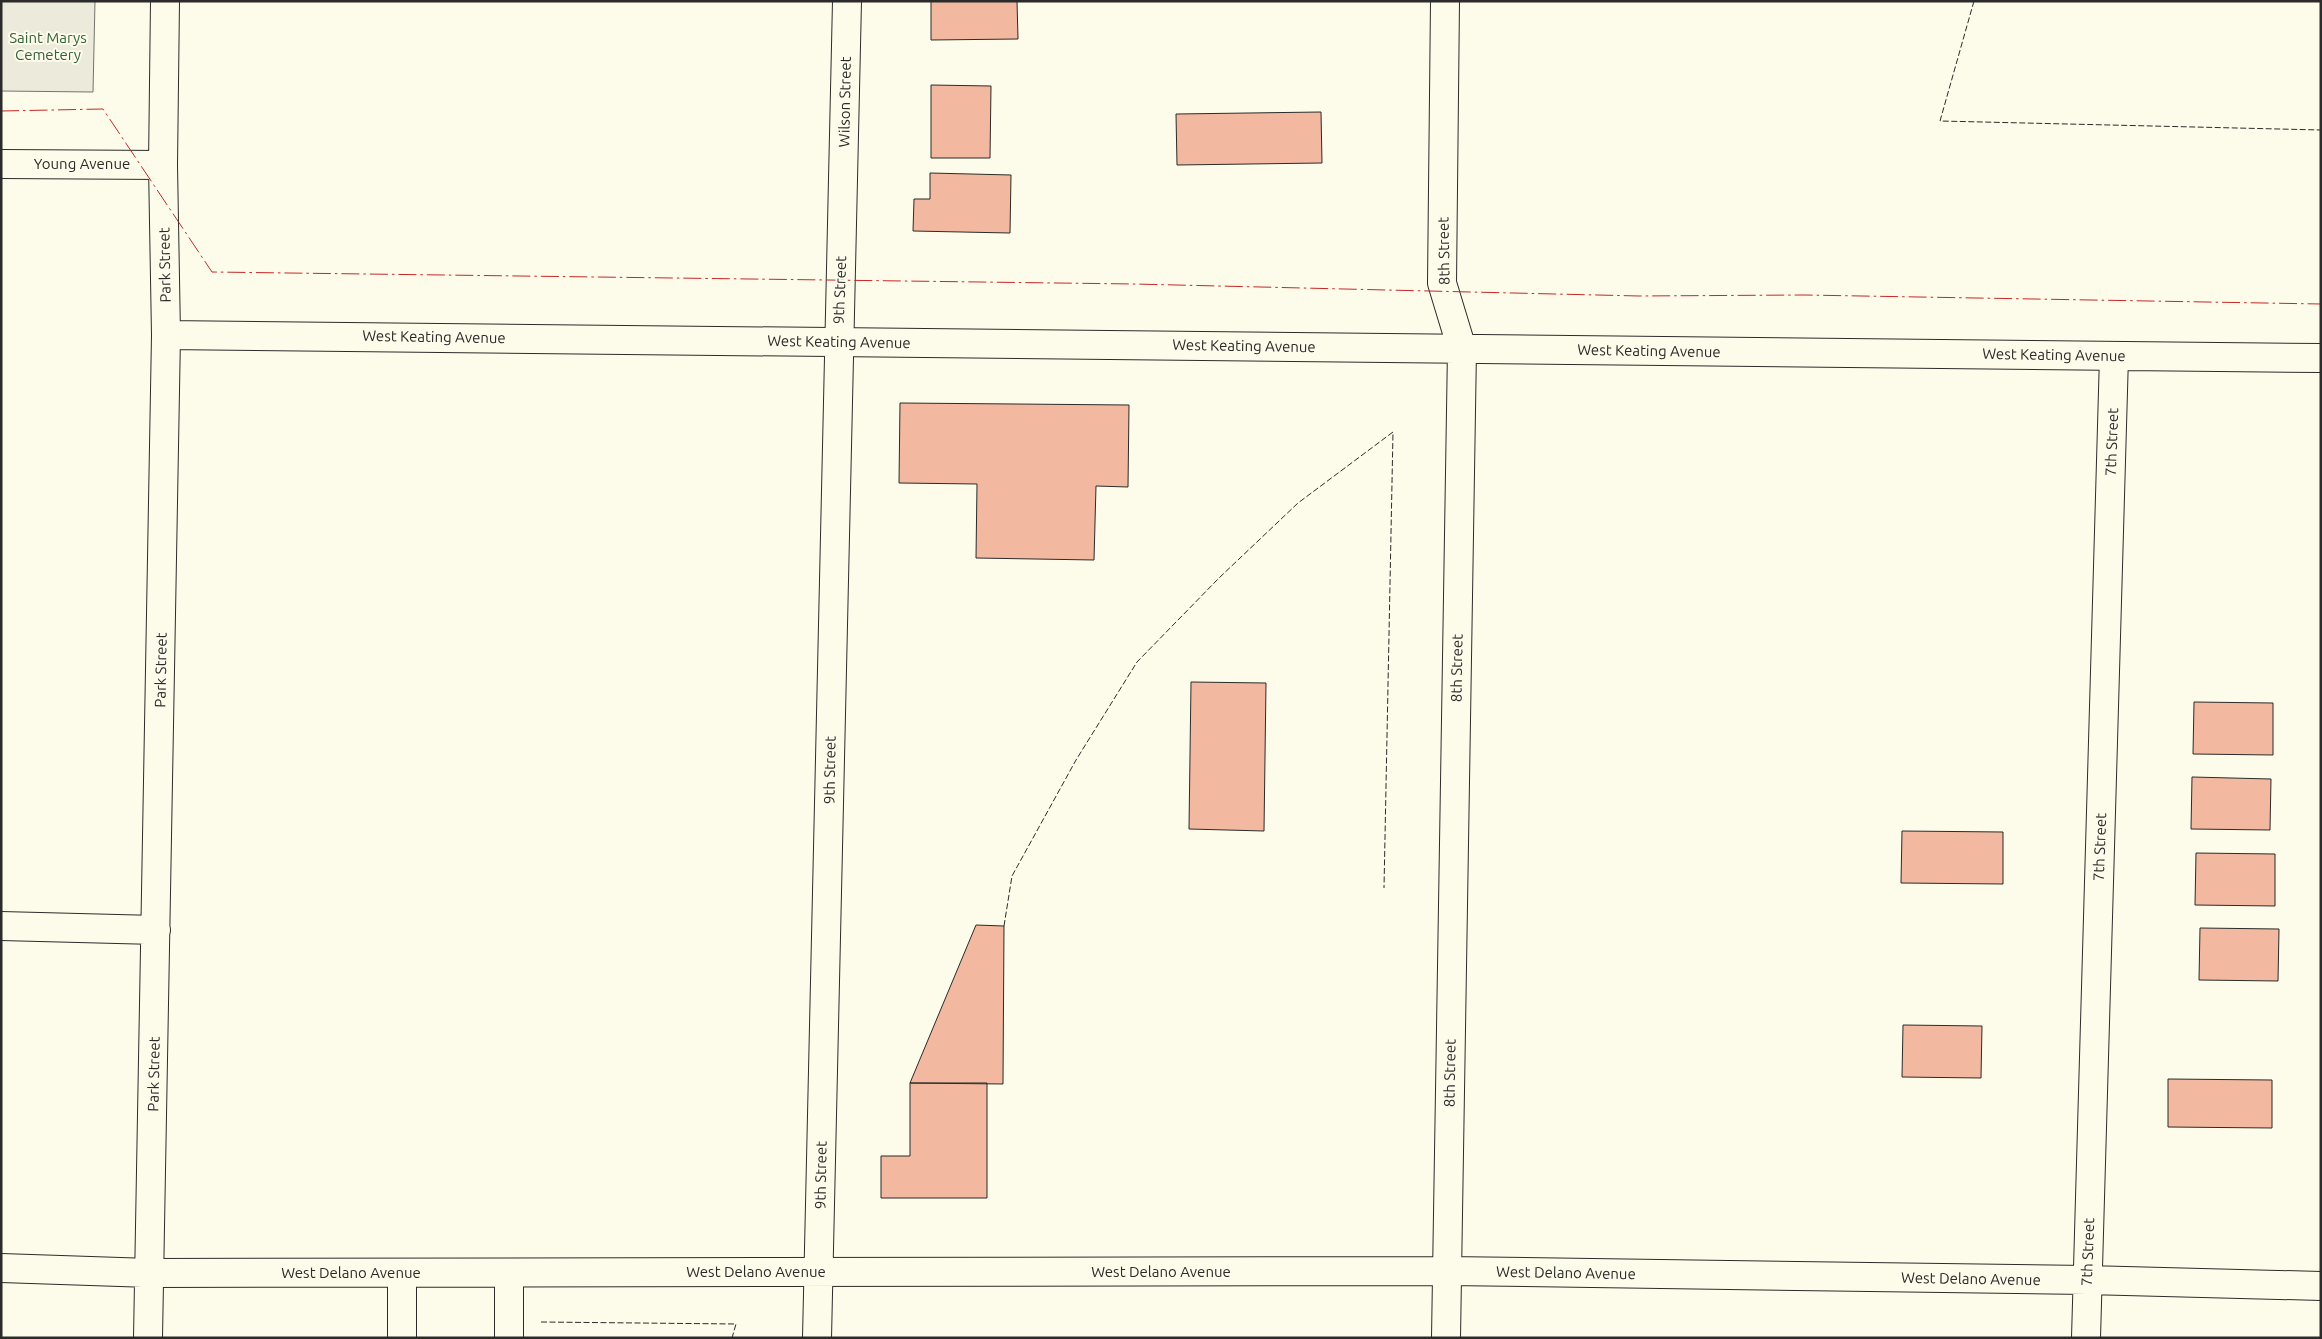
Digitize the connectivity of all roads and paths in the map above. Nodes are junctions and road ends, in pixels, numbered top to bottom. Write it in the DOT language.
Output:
graph roads {
  1 [pos="165,1"];
  2 [pos="847,1"];
  3 [pos="1445,1"];
  4 [pos="1,164"];
  5 [pos="163,165"];
  6 [pos="843,202"];
  7 [pos="166,335"];
  8 [pos="838,342"];
  9 [pos="1462,349"];
  10 [pos="2114,356"];
  11 [pos="2321,358"];
  12 [pos="1,926"];
  13 [pos="156,930"];
  14 [pos="1,1268"];
  15 [pos="1447,1271"];
  16 [pos="819,1272"];
  17 [pos="150,1273"];
  18 [pos="402,1273"];
  19 [pos="509,1273"];
  20 [pos="2087,1280"];
  21 [pos="2321,1286"];
  22 [pos="148,1338"];
  23 [pos="402,1338"];
  24 [pos="509,1338"];
  25 [pos="817,1338"];
  26 [pos="1446,1338"];
  27 [pos="2086,1338"];
  1 -- 5 [label="street, Park Street"];
  2 -- 6 [label="street, Wilson Street"];
  3 -- 9 [label="street, 8th Street"];
  4 -- 5 [label="street, Young Avenue"];
  5 -- 7 [label="street, Park Street"];
  6 -- 8 [label="street, 9th Street"];
  7 -- 8 [label="street, West Keating Avenue"];
  7 -- 13 [label="street, Park Street"];
  8 -- 9 [label="street, West Keating Avenue"];
  8 -- 16 [label="street, 9th Street"];
  9 -- 10 [label="street, West Keating Avenue"];
  9 -- 15 [label="street, 8th Street"];
  10 -- 11 [label="street, West Keating Avenue"];
  10 -- 20 [label="street, 7th Street"];
  12 -- 13 [label="street"];
  13 -- 17 [label="street, Park Street"];
  14 -- 17 [label="street, West Delano Avenue"];
  15 -- 16 [label="street, West Delano Avenue"];
  15 -- 20 [label="street, West Delano Avenue"];
  15 -- 26 [label="street, 8th Street"];
  16 -- 19 [label="street, West Delano Avenue"];
  16 -- 25 [label="street, 9th Street"];
  17 -- 18 [label="street, West Delano Avenue"];
  17 -- 22 [label="street, Park Street"];
  18 -- 19 [label="street, West Delano Avenue"];
  18 -- 23 [label="street"];
  19 -- 24 [label="street"];
  20 -- 21 [label="street, West Delano Avenue"];
  20 -- 27 [label="street, 7th Street"];
}
